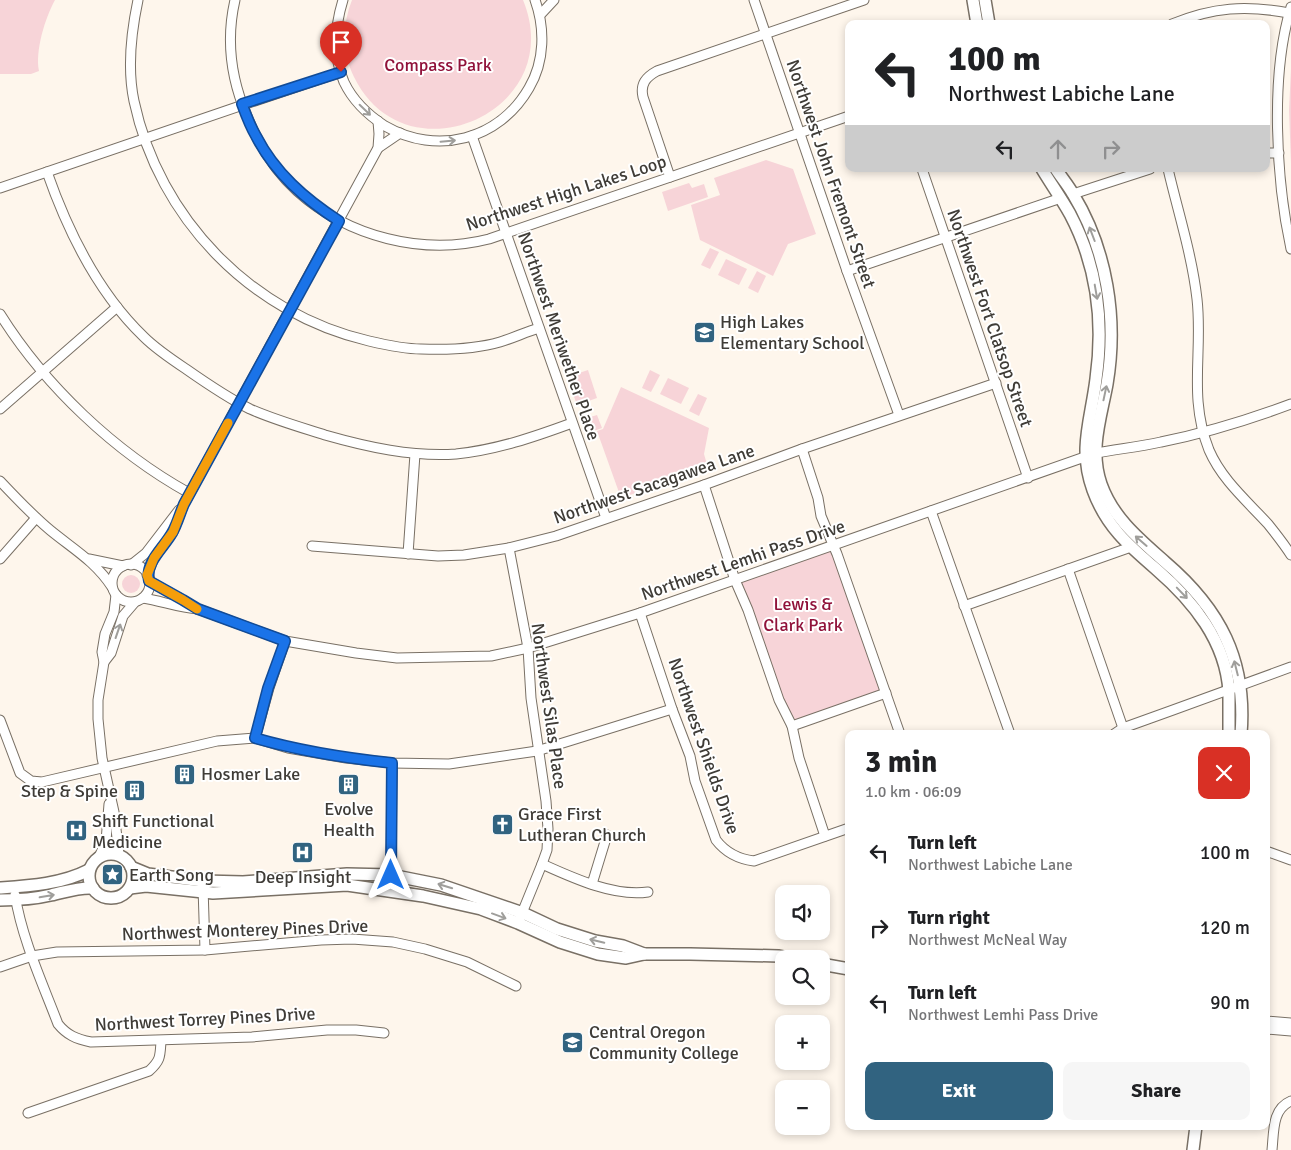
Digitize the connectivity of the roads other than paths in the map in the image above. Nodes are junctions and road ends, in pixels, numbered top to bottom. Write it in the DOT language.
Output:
graph roads {
  1 [pos="138,0"];
  2 [pos="235,0"];
  3 [pos="342,0"];
  4 [pos="535,0"];
  5 [pos="554,0"];
  6 [pos="754,0"];
  7 [pos="863,0"];
  8 [pos="974,0"];
  9 [pos="984,0"];
  10 [pos="1228,4"];
  11 [pos="1290,10"];
  12 [pos="540,15"];
  13 [pos="976,20"];
  14 [pos="988,20"];
  15 [pos="1183,20"];
  16 [pos="765,34"];
  17 [pos="341,72"];
  18 [pos="242,104"];
  19 [pos="845,117"];
  20 [pos="378,121"];
  21 [pos="400,133"];
  22 [pos="800,133"];
  23 [pos="472,136"];
  24 [pos="144,139"];
  25 [pos="378,148"];
  26 [pos="1270,153"];
  27 [pos="1279,153"];
  28 [pos="47,172"];
  29 [pos="923,172"];
  30 [pos="1044,172"];
  31 [pos="1058,172"];
  32 [pos="1141,172"];
  33 [pos="1169,172"];
  34 [pos="670,177"];
  35 [pos="0,188"];
  36 [pos="1073,194"];
  37 [pos="1061,198"];
  38 [pos="339,221"];
  39 [pos="506,234"];
  40 [pos="945,237"];
  41 [pos="1291,249"];
  42 [pos="847,271"];
  43 [pos="117,307"];
  44 [pos="289,311"];
  45 [pos="0,314"];
  46 [pos="539,328"];
  47 [pos="42,372"];
  48 [pos="996,383"];
  49 [pos="239,402"];
  50 [pos="1291,404"];
  51 [pos="0,408"];
  52 [pos="899,415"];
  53 [pos="572,423"];
  54 [pos="1204,432"];
  55 [pos="802,449"];
  56 [pos="415,454"];
  57 [pos="1091,455"];
  58 [pos="1028,478"];
  59 [pos="0,481"];
  60 [pos="704,485"];
  61 [pos="189,493"];
  62 [pos="184,504"];
  63 [pos="930,511"];
  64 [pos="36,518"];
  65 [pos="606,518"];
  66 [pos="312,546"];
  67 [pos="834,546"];
  68 [pos="1131,547"];
  69 [pos="509,548"];
  70 [pos="408,554"];
  71 [pos="1291,555"];
  72 [pos="0,559"];
  73 [pos="88,559"];
  74 [pos="127,565"];
  75 [pos="1068,569"];
  76 [pos="148,578"];
  77 [pos="735,580"];
  78 [pos="114,591"];
  79 [pos="139,600"];
  80 [pos="964,606"];
  81 [pos="198,609"];
  82 [pos="640,612"];
  83 [pos="285,641"];
  84 [pos="528,648"];
  85 [pos="104,662"];
  86 [pos="1291,667"];
  87 [pos="1240,686"];
  88 [pos="1229,690"];
  89 [pos="886,693"];
  90 [pos="672,709"];
  91 [pos="0,720"];
  92 [pos="792,726"];
  93 [pos="1123,728"];
  94 [pos="899,730"];
  95 [pos="1009,730"];
  96 [pos="1120,730"];
  97 [pos="1229,730"];
  98 [pos="1241,730"];
  99 [pos="255,738"];
  100 [pos="537,751"];
  101 [pos="392,763"];
  102 [pos="104,766"];
  103 [pos="109,794"];
  104 [pos="845,829"];
  105 [pos="607,835"];
  106 [pos="826,836"];
  107 [pos="1270,852"];
  108 [pos="119,855"];
  109 [pos="99,856"];
  110 [pos="1291,860"];
  111 [pos="542,864"];
  112 [pos="131,867"];
  113 [pos="90,870"];
  114 [pos="391,875"];
  115 [pos="592,884"];
  116 [pos="13,887"];
  117 [pos="203,887"];
  118 [pos="0,888"];
  119 [pos="93,888"];
  120 [pos="130,888"];
  121 [pos="648,892"];
  122 [pos="0,900"];
  123 [pos="16,900"];
  124 [pos="520,918"];
  125 [pos="205,950"];
  126 [pos="32,956"];
  127 [pos="775,956"];
  128 [pos="830,966"];
  129 [pos="0,967"];
  130 [pos="845,969"];
  131 [pos="516,986"];
  132 [pos="1270,1021"];
  133 [pos="1291,1023"];
  134 [pos="1270,1029"];
  135 [pos="1291,1031"];
  136 [pos="384,1033"];
  137 [pos="161,1041"];
  138 [pos="1291,1100"];
  139 [pos="28,1113"];
  140 [pos="1196,1130"];
  141 [pos="1193,1150"];
  142 [pos="1272,1150"];
  1 -- 24 [label="street"];
  2 -- 18 [label="street, Northwest High Lakes Loop"];
  3 -- 17 [label="street"];
  4 -- 12 [label="street"];
  5 -- 12 [label="street"];
  6 -- 16 [label="street, Northwest John Fremont Street"];
  7 -- 16 [label="street"];
  8 -- 13 [label="main road"];
  9 -- 14 [label="main road"];
  10 -- 11 [label="street"];
  10 -- 15 [label="street"];
  11 -- 27 [label="street"];
  12 -- 23 [label="street"];
  16 -- 22 [label="street, Northwest John Fremont Street"];
  16 -- 34 [label="street"];
  17 -- 18 [label="street"];
  17 -- 20 [label="street, one-way"];
  18 -- 24 [label="street"];
  18 -- 38 [label="street, Northwest High Lakes Loop"];
  19 -- 22 [label="street, Northwest High Lakes Loop"];
  20 -- 21 [label="street"];
  20 -- 25 [label="street"];
  21 -- 23 [label="street, one-way"];
  21 -- 25 [label="street"];
  22 -- 34 [label="street, Northwest High Lakes Loop"];
  22 -- 42 [label="street, Northwest John Fremont Street"];
  23 -- 39 [label="street, Northwest Meriwether Place"];
  24 -- 28 [label="street"];
  24 -- 44 [label="street"];
  25 -- 38 [label="street"];
  26 -- 27 [label="street"];
  27 -- 41 [label="street"];
  28 -- 35 [label="street"];
  28 -- 43 [label="street"];
  29 -- 40 [label="street, Northwest Fort Clatsop Street"];
  30 -- 37 [label="main road"];
  31 -- 36 [label="main road"];
  32 -- 36 [label="street"];
  33 -- 54 [label="street"];
  34 -- 39 [label="street, Northwest High Lakes Loop"];
  57 -- 36 [label="main road, one-way"];
  37 -- 40 [label="street"];
  37 -- 57 [label="main road, one-way"];
  38 -- 39 [label="street, Northwest High Lakes Loop"];
  38 -- 44 [label="street"];
  39 -- 46 [label="street, Northwest Meriwether Place"];
  40 -- 42 [label="street"];
  40 -- 48 [label="street, Northwest Fort Clatsop Street"];
  42 -- 52 [label="street, Northwest John Fremont Street"];
  43 -- 47 [label="street"];
  43 -- 49 [label="street"];
  44 -- 46 [label="street"];
  44 -- 49 [label="street"];
  45 -- 47 [label="street"];
  46 -- 53 [label="street, Northwest Meriwether Place"];
  47 -- 51 [label="street"];
  47 -- 61 [label="street"];
  48 -- 52 [label="street, Northwest Sacagawea Lane"];
  48 -- 58 [label="street, Northwest Fort Clatsop Street"];
  49 -- 56 [label="street"];
  49 -- 61 [label="street"];
  50 -- 54 [label="street, Northwest Lemhi Pass Drive"];
  52 -- 55 [label="street, Northwest Sacagawea Lane"];
  53 -- 56 [label="street"];
  53 -- 65 [label="street, Northwest Meriwether Place"];
  54 -- 57 [label="street, Northwest Lemhi Pass Drive"];
  54 -- 71 [label="street"];
  55 -- 60 [label="street, Northwest Sacagawea Lane"];
  55 -- 67 [label="street"];
  56 -- 70 [label="street"];
  57 -- 58 [label="street, Northwest Lemhi Pass Drive"];
  57 -- 68 [label="main road"];
  87 -- 57 [label="main road, one-way"];
  58 -- 63 [label="street, Northwest Lemhi Pass Drive"];
  59 -- 64 [label="street"];
  60 -- 65 [label="street, Northwest Sacagawea Lane"];
  60 -- 77 [label="street"];
  61 -- 62 [label="street"];
  62 -- 74 [label="street"];
  62 -- 76 [label="street"];
  63 -- 67 [label="street, Northwest Lemhi Pass Drive"];
  63 -- 80 [label="street"];
  64 -- 72 [label="street"];
  64 -- 73 [label="street"];
  65 -- 69 [label="street, Northwest Sacagawea Lane"];
  66 -- 70 [label="street, Northwest Sacagawea Lane"];
  67 -- 77 [label="street, Northwest Lemhi Pass Drive"];
  67 -- 89 [label="street"];
  68 -- 75 [label="street"];
  68 -- 88 [label="main road, one-way"];
  69 -- 70 [label="street, Northwest Sacagawea Lane"];
  69 -- 84 [label="street, Northwest Silas Place"];
  73 -- 74 [label="street"];
  73 -- 78 [label="street"];
  74 -- 76 [label="street"];
  74 -- 78 [label="street"];
  75 -- 80 [label="street"];
  75 -- 93 [label="street"];
  76 -- 79 [label="street"];
  76 -- 81 [label="street, Northwest Lemhi Pass Drive"];
  77 -- 82 [label="street, Northwest Lemhi Pass Drive"];
  77 -- 92 [label="street"];
  78 -- 79 [label="street"];
  78 -- 85 [label="street"];
  79 -- 81 [label="street, Northwest Lemhi Pass Drive"];
  85 -- 79 [label="street, one-way"];
  80 -- 95 [label="street"];
  81 -- 83 [label="street, Northwest Lemhi Pass Drive"];
  82 -- 84 [label="street, Northwest Lemhi Pass Drive"];
  82 -- 90 [label="street, Northwest Shields Drive"];
  83 -- 84 [label="street, Northwest Lemhi Pass Drive"];
  83 -- 99 [label="street"];
  84 -- 100 [label="street, Northwest Silas Place"];
  85 -- 102 [label="street"];
  86 -- 87 [label="street"];
  87 -- 88 [label="street"];
  87 -- 98 [label="main road"];
  88 -- 93 [label="street"];
  88 -- 97 [label="main road"];
  89 -- 92 [label="street"];
  89 -- 94 [label="street"];
  90 -- 100 [label="street"];
  90 -- 106 [label="street, Northwest Shields Drive"];
  91 -- 102 [label="street"];
  92 -- 106 [label="street"];
  93 -- 96 [label="street"];
  99 -- 101 [label="street"];
  99 -- 102 [label="street"];
  100 -- 101 [label="street"];
  100 -- 111 [label="street, Northwest Silas Place"];
  101 -- 114 [label="street"];
  102 -- 103 [label="street"];
  103 -- 108 [label="street"];
  103 -- 109 [label="street"];
  104 -- 106 [label="street, Northwest Shields Drive"];
  105 -- 115 [label="street"];
  107 -- 110 [label="street"];
  108 -- 109 [label="main road"];
  108 -- 112 [label="main road"];
  109 -- 113 [label="main road"];
  111 -- 115 [label="street"];
  111 -- 124 [label="street, Northwest Silas Place"];
  112 -- 117 [label="main road"];
  112 -- 120 [label="main road"];
  113 -- 116 [label="main road"];
  113 -- 119 [label="main road"];
  114 -- 117 [label="main road"];
  124 -- 114 [label="main road, one-way"];
  115 -- 121 [label="street"];
  116 -- 118 [label="main road"];
  116 -- 123 [label="street, Northwest Torrey Pines Drive"];
  117 -- 120 [label="main road"];
  117 -- 124 [label="main road, one-way"];
  117 -- 125 [label="street"];
  119 -- 120 [label="main road"];
  123 -- 119 [label="main road, one-way"];
  122 -- 123 [label="main road"];
  123 -- 126 [label="street, Northwest Torrey Pines Drive"];
  124 -- 127 [label="main road"];
  125 -- 126 [label="street, Northwest Monterey Pines Drive"];
  125 -- 131 [label="street, Northwest Monterey Pines Drive"];
  126 -- 129 [label="street, Northwest Monterey Pines Drive"];
  126 -- 137 [label="street, Northwest Torrey Pines Drive"];
  128 -- 130 [label="main road"];
  132 -- 133 [label="street"];
  134 -- 135 [label="street"];
  136 -- 137 [label="street, Northwest Torrey Pines Drive"];
  137 -- 139 [label="street"];
  138 -- 142 [label="street"];
  140 -- 141 [label="main road"];
}
